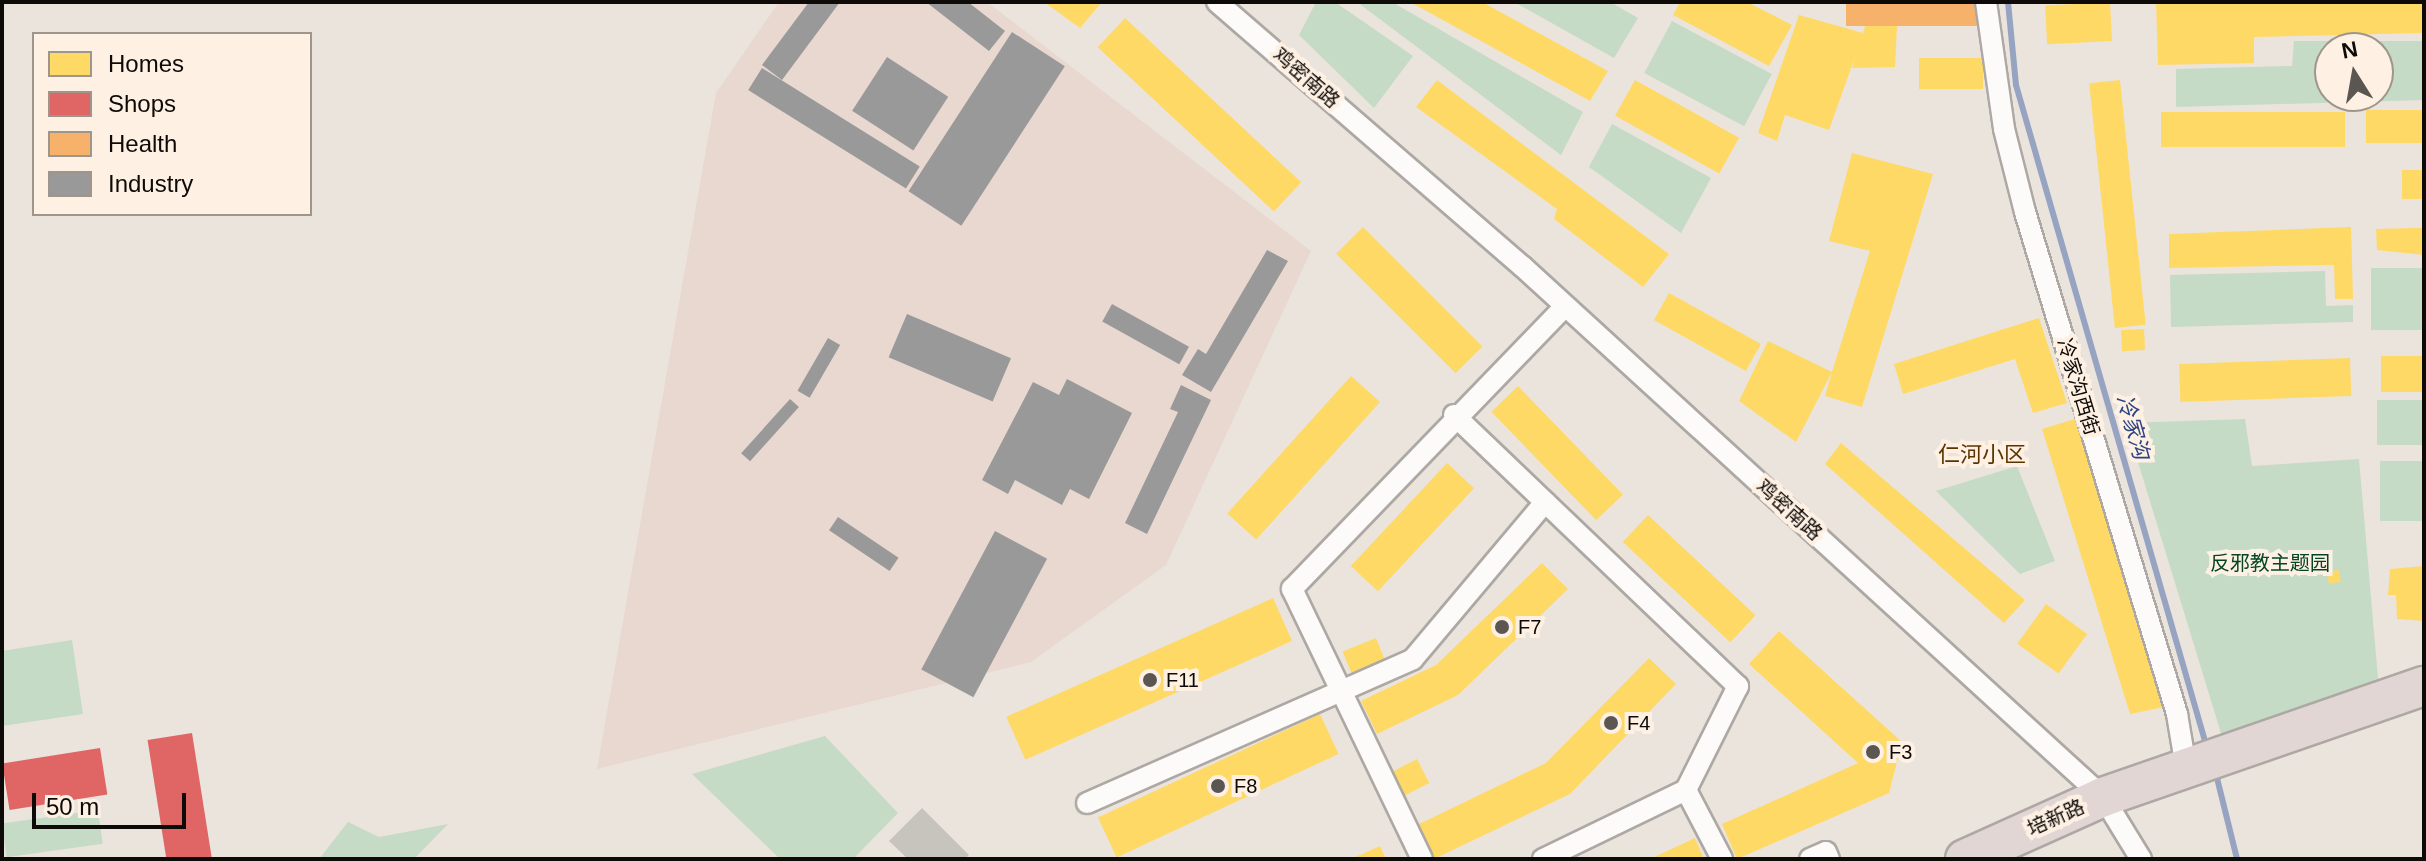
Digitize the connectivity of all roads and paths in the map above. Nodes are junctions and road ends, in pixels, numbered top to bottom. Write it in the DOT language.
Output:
graph roads {
  1 [pos="1217,2"];
  2 [pos="1986,2"];
  3 [pos="1565,306"];
  4 [pos="1454,415"];
  5 [pos="1545,502"];
  6 [pos="2423,688"];
  7 [pos="1342,694"];
  8 [pos="2186,768"];
  9 [pos="1686,790"];
  10 [pos="2103,797"];
  11 [pos="1087,803"];
  12 [pos="1422,859"];
  13 [pos="1543,859"];
  14 [pos="1722,859"];
  15 [pos="1810,859"];
  16 [pos="1829,859"];
  17 [pos="1965,859"];
  18 [pos="2141,859"];
  1 -- 3 [label="street, 鸡密南路"];
  2 -- 8 [label="street, 冷家沟西街"];
  3 -- 4 [label="street"];
  3 -- 10 [label="street, 鸡密南路"];
  4 -- 5 [label="street"];
  4 -- 7 [label="street"];
  5 -- 7 [label="street"];
  5 -- 9 [label="street"];
  6 -- 8 [label="highway"];
  7 -- 11 [label="street"];
  7 -- 12 [label="street"];
  8 -- 10 [label="highway"];
  9 -- 13 [label="street"];
  9 -- 14 [label="street"];
  10 -- 17 [label="highway, 培新路"];
  10 -- 18 [label="street, 鸡密南路"];
  15 -- 16 [label="street"];
}
